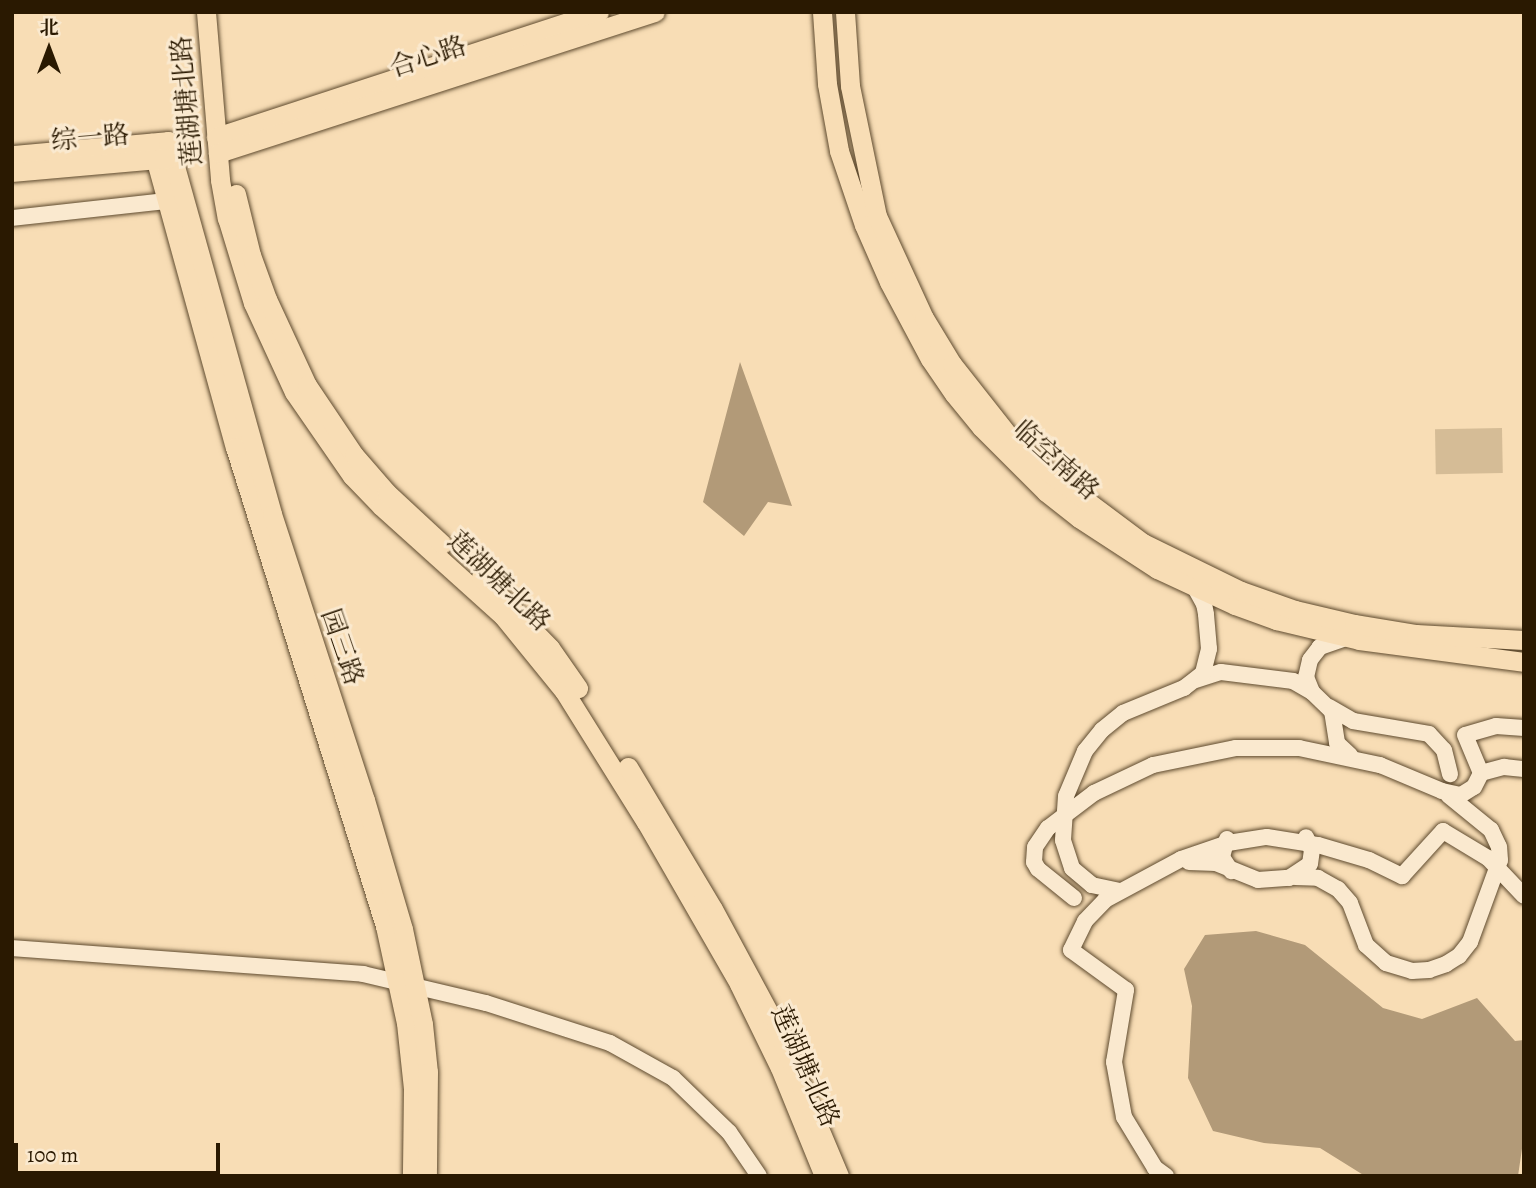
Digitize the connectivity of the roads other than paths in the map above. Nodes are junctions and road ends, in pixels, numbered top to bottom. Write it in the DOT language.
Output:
graph roads {
  1 [pos="206,12"];
  2 [pos="219,12"];
  3 [pos="599,12"];
  4 [pos="655,12"];
  5 [pos="822,12"];
  6 [pos="845,12"];
  7 [pos="223,143"];
  8 [pos="162,150"];
  9 [pos="12,155"];
  10 [pos="12,172"];
  11 [pos="167,201"];
  12 [pos="12,218"];
  13 [pos="1194,586"];
  14 [pos="1346,638"];
  15 [pos="1524,640"];
  16 [pos="1524,662"];
  17 [pos="1194,681"];
  18 [pos="1312,692"];
  19 [pos="1327,705"];
  20 [pos="1524,728"];
  21 [pos="1352,756"];
  22 [pos="1524,769"];
  23 [pos="1450,774"];
  24 [pos="1478,780"];
  25 [pos="1442,791"];
  26 [pos="1066,796"];
  27 [pos="1063,816"];
  28 [pos="1481,819"];
  29 [pos="1048,828"];
  30 [pos="1223,847"];
  31 [pos="1312,851"];
  32 [pos="1205,861"];
  33 [pos="1499,870"];
  34 [pos="1231,871"];
  35 [pos="1289,878"];
  36 [pos="1325,881"];
  37 [pos="1119,891"];
  38 [pos="1524,896"];
  39 [pos="1074,898"];
  40 [pos="12,948"];
  41 [pos="407,982"];
  42 [pos="412,1176"];
  43 [pos="427,1176"];
  44 [pos="760,1176"];
  45 [pos="824,1176"];
  46 [pos="839,1176"];
  47 [pos="1166,1176"];
  1 -- 7 [label="main road, 莲湖塘北路"];
  2 -- 7 [label="main road, 莲湖塘北路"];
  3 -- 7 [label="main road, 合心路"];
  4 -- 7 [label="main road, 合心路"];
  5 -- 13 [label="main road, 临空南路"];
  6 -- 15 [label="main road, 临空南路"];
  7 -- 45 [label="main road, 莲湖塘北路"];
  7 -- 46 [label="main road, 莲湖塘北路"];
  8 -- 9 [label="main road, 综一路"];
  8 -- 10 [label="main road, 综一路"];
  8 -- 11 [label="main road, 园三路"];
  8 -- 41 [label="main road, 园三路"];
  11 -- 12 [label="street"];
  11 -- 41 [label="main road, 园三路"];
  13 -- 14 [label="main road, 临空南路"];
  13 -- 17 [label="street"];
  14 -- 16 [label="main road, 临空南路"];
  14 -- 18 [label="street"];
  17 -- 18 [label="street"];
  17 -- 26 [label="street"];
  18 -- 19 [label="street"];
  19 -- 21 [label="street"];
  19 -- 23 [label="street"];
  20 -- 24 [label="street"];
  21 -- 25 [label="street"];
  21 -- 27 [label="street"];
  22 -- 24 [label="street"];
  24 -- 25 [label="street"];
  24 -- 28 [label="street"];
  25 -- 28 [label="street"];
  26 -- 27 [label="street"];
  26 -- 29 [label="street"];
  27 -- 29 [label="street"];
  27 -- 37 [label="street"];
  28 -- 33 [label="street"];
  29 -- 39 [label="street"];
  30 -- 31 [label="street"];
  30 -- 32 [label="street"];
  30 -- 34 [label="street"];
  30 -- 37 [label="street"];
  31 -- 33 [label="street"];
  31 -- 35 [label="street"];
  31 -- 36 [label="street"];
  32 -- 34 [label="street"];
  32 -- 37 [label="street"];
  33 -- 36 [label="street"];
  33 -- 38 [label="street"];
  34 -- 35 [label="street"];
  35 -- 36 [label="street"];
  37 -- 47 [label="street"];
  40 -- 41 [label="street"];
  41 -- 42 [label="main road, 园三路"];
  41 -- 43 [label="main road, 园三路"];
  41 -- 44 [label="street"];
}
